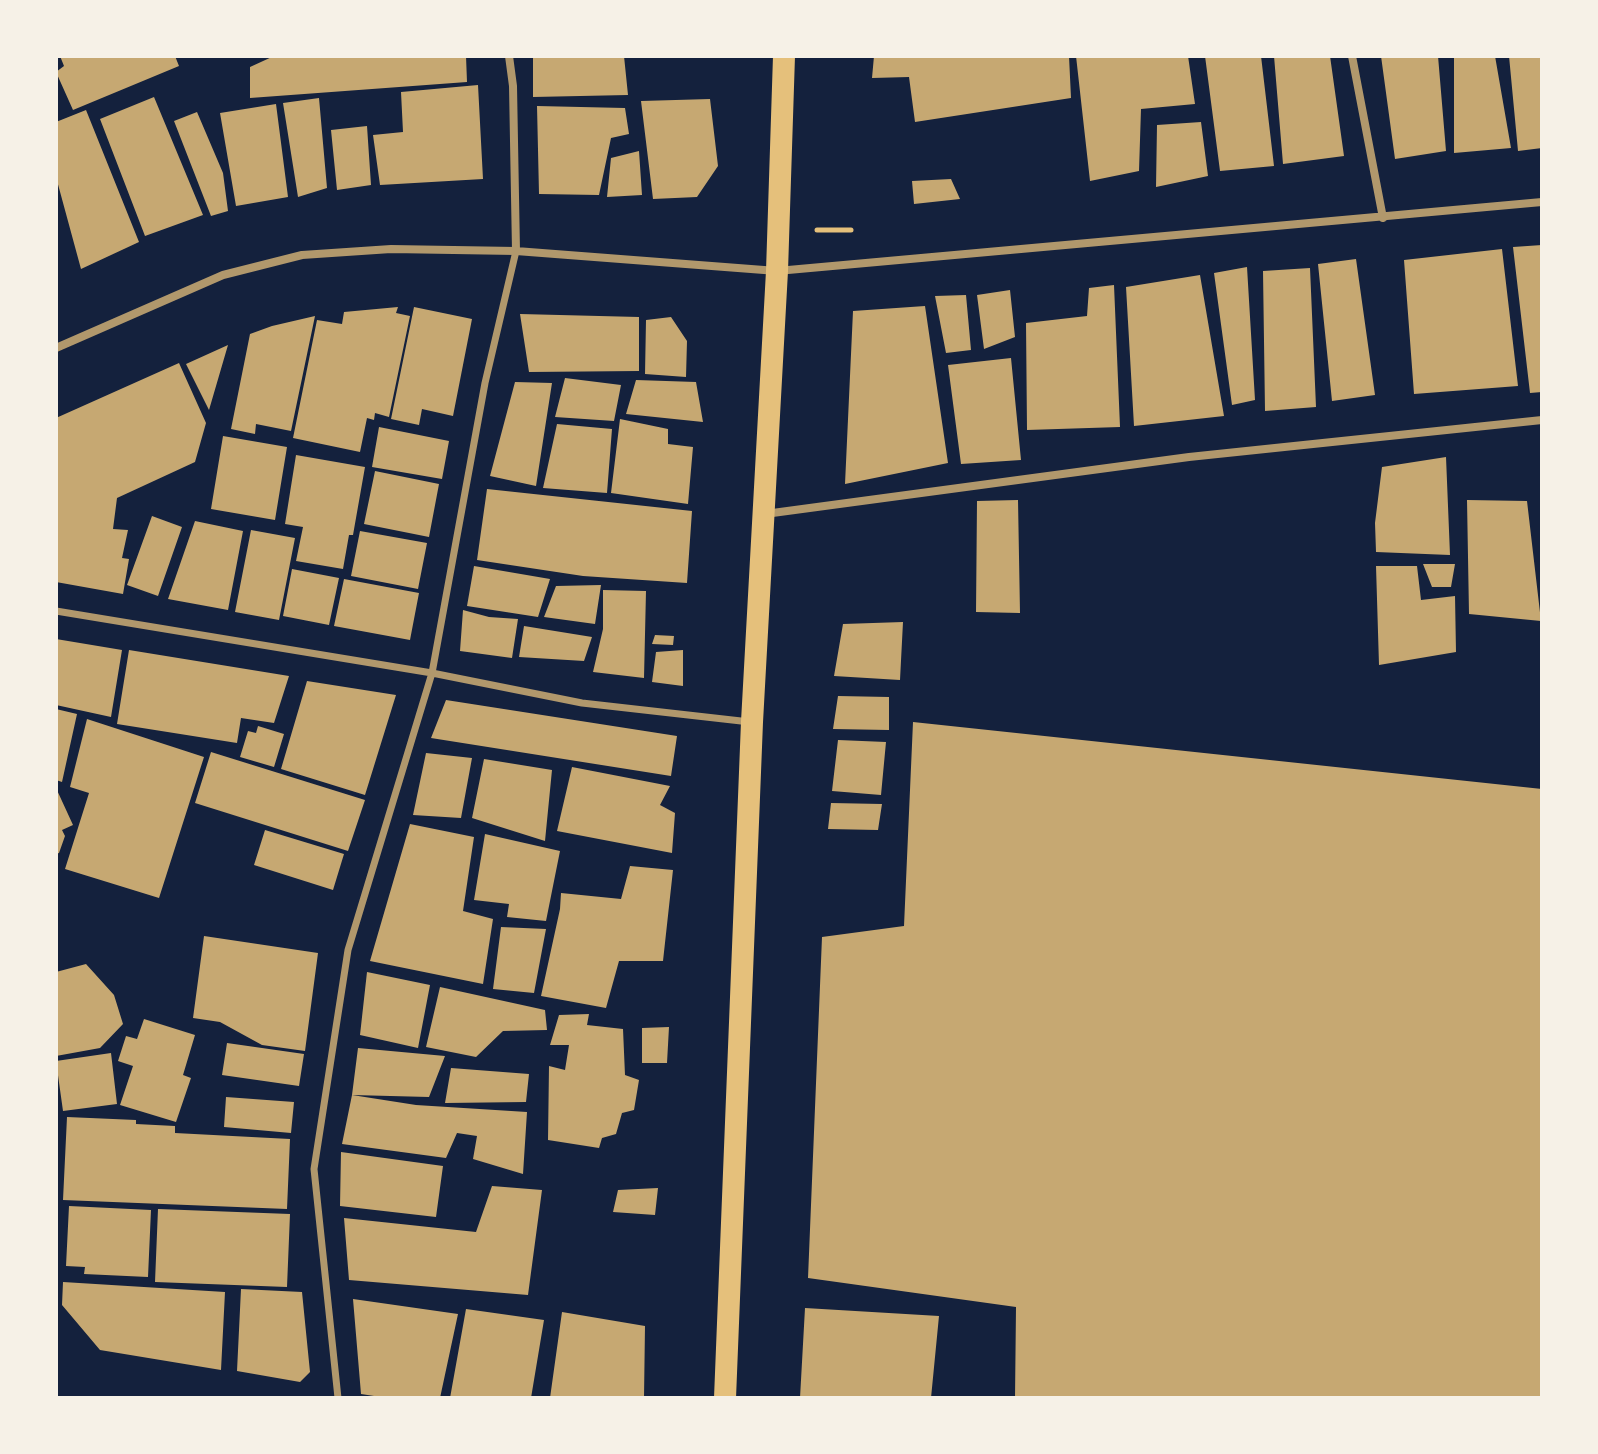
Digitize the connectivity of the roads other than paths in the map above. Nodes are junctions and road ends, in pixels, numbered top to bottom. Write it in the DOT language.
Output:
graph roads {
  1 [pos="509,56"];
  2 [pos="784,56"];
  3 [pos="1352,56"];
  4 [pos="1542,202"];
  5 [pos="1383,218"];
  6 [pos="516,251"];
  7 [pos="777,271"];
  8 [pos="56,348"];
  9 [pos="1542,420"];
  10 [pos="763,514"];
  11 [pos="56,611"];
  12 [pos="432,673"];
  13 [pos="752,722"];
  14 [pos="338,1398"];
  15 [pos="725,1398"];
  1 -- 6 [label="street"];
  2 -- 7 [label="highway"];
  3 -- 5 [label="street"];
  4 -- 5 [label="street"];
  5 -- 7 [label="street"];
  6 -- 7 [label="street"];
  6 -- 8 [label="street"];
  6 -- 12 [label="street"];
  7 -- 10 [label="highway"];
  9 -- 10 [label="street"];
  10 -- 13 [label="highway"];
  11 -- 12 [label="street"];
  12 -- 13 [label="street"];
  12 -- 14 [label="street"];
  13 -- 15 [label="highway"];
}
